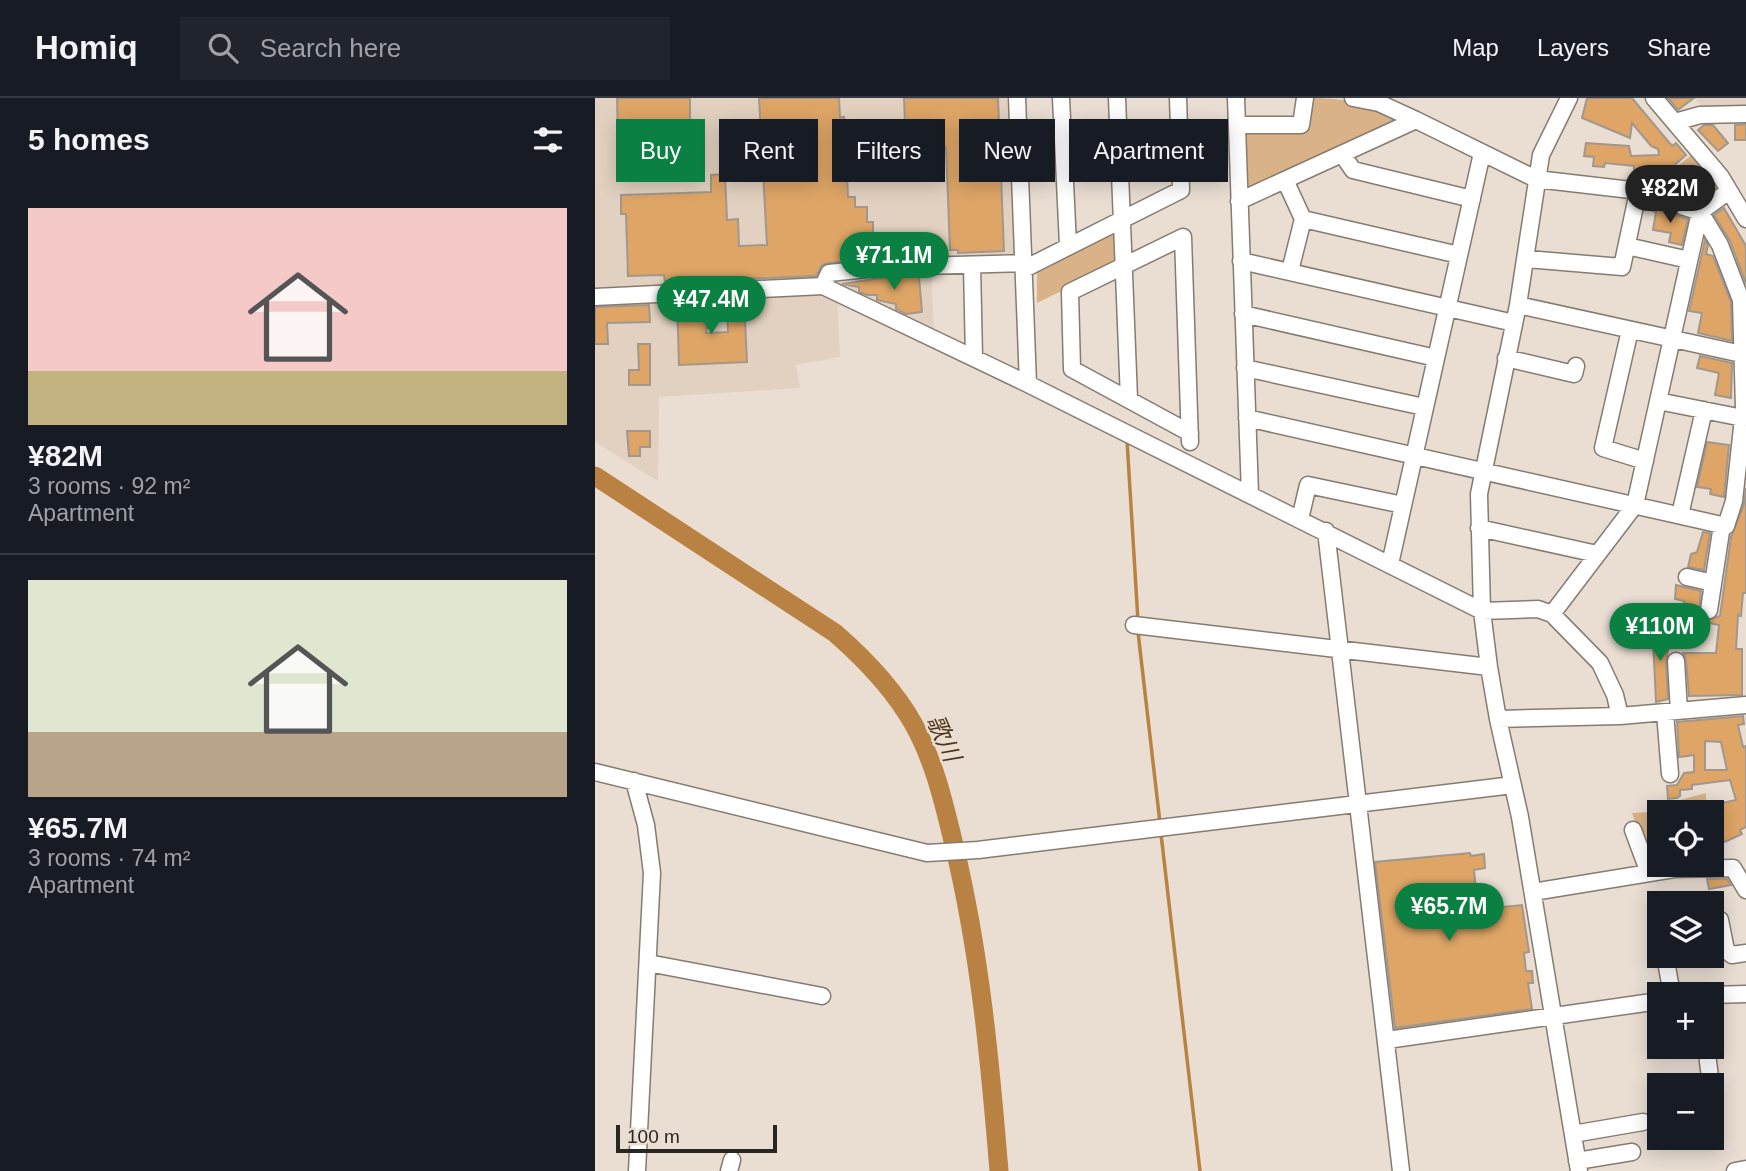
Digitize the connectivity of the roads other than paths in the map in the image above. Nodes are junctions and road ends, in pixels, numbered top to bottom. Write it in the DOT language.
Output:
graph roads {
  1 [pos="1017,98"];
  2 [pos="1061,98"];
  3 [pos="1117,98"];
  4 [pos="1178,98"];
  5 [pos="1235,98"];
  6 [pos="1305,98"];
  7 [pos="1353,98"];
  8 [pos="1569,98"];
  9 [pos="1654,98"];
  10 [pos="1379,101"];
  11 [pos="1746,114"];
  12 [pos="1416,120"];
  13 [pos="1675,122"];
  14 [pos="1237,125"];
  15 [pos="1482,153"];
  16 [pos="1342,154"];
  17 [pos="1536,179"];
  18 [pos="1285,180"];
  19 [pos="1729,191"];
  20 [pos="1638,192"];
  21 [pos="1472,199"];
  22 [pos="1239,201"];
  23 [pos="1700,212"];
  24 [pos="1122,218"];
  25 [pos="1303,219"];
  26 [pos="1746,219"];
  27 [pos="1068,245"];
  28 [pos="1627,246"];
  29 [pos="1459,255"];
  30 [pos="1527,259"];
  31 [pos="1689,260"];
  32 [pos="1241,261"];
  33 [pos="1125,264"];
  34 [pos="972,265"];
  35 [pos="1024,266"];
  36 [pos="1290,271"];
  37 [pos="823,286"];
  38 [pos="595,297"];
  39 [pos="1518,305"];
  40 [pos="1447,307"];
  41 [pos="1243,314"];
  42 [pos="1514,323"];
  43 [pos="1630,330"];
  44 [pos="1672,339"];
  45 [pos="1744,354"];
  46 [pos="974,358"];
  47 [pos="1436,358"];
  48 [pos="1506,358"];
  49 [pos="1245,368"];
  50 [pos="1574,374"];
  51 [pos="1028,384"];
  52 [pos="1129,399"];
  53 [pos="1658,401"];
  54 [pos="1424,407"];
  55 [pos="1704,410"];
  56 [pos="1247,418"];
  57 [pos="1743,418"];
  58 [pos="1414,456"];
  59 [pos="1645,461"];
  60 [pos="1482,470"];
  61 [pos="1250,494"];
  62 [pos="1403,505"];
  63 [pos="1635,505"];
  64 [pos="1680,515"];
  65 [pos="1300,519"];
  66 [pos="1722,525"];
  67 [pos="1479,528"];
  68 [pos="1326,531"];
  69 [pos="1597,554"];
  70 [pos="1389,564"];
  71 [pos="1687,577"];
  72 [pos="1713,583"];
  73 [pos="1709,610"];
  74 [pos="1482,611"];
  75 [pos="1552,614"];
  76 [pos="1134,625"];
  77 [pos="1340,650"];
  78 [pos="1489,667"];
  79 [pos="1679,672"];
  80 [pos="1746,705"];
  81 [pos="1672,712"];
  82 [pos="1619,716"];
  83 [pos="1498,719"];
  84 [pos="1673,767"];
  85 [pos="595,772"];
  86 [pos="634,781"];
  87 [pos="1513,785"];
  88 [pos="1359,803"];
  89 [pos="1633,830"];
  90 [pos="1647,868"];
  91 [pos="1724,869"];
  92 [pos="1647,873"];
  93 [pos="1746,890"];
  94 [pos="1533,892"];
  95 [pos="1724,944"];
  96 [pos="1746,953"];
  97 [pos="648,963"];
  98 [pos="1746,994"];
  99 [pos="1724,995"];
  100 [pos="822,996"];
  101 [pos="1647,1003"];
  102 [pos="1554,1018"];
  103 [pos="1387,1040"];
  104 [pos="1643,1122"];
  105 [pos="1573,1134"];
  106 [pos="1632,1152"];
  107 [pos="1578,1166"];
  108 [pos="1746,1169"];
  109 [pos="637,1171"];
  110 [pos="1401,1171"];
  111 [pos="1735,1171"];
  1 -- 35 [label="street"];
  2 -- 27 [label="street"];
  3 -- 24 [label="street"];
  4 -- 24 [label="street"];
  5 -- 14 [label="street"];
  6 -- 14 [label="street"];
  7 -- 10 [label="street"];
  8 -- 17 [label="street"];
  9 -- 13 [label="street"];
  10 -- 12 [label="street"];
  11 -- 13 [label="street"];
  12 -- 15 [label="street"];
  12 -- 16 [label="street"];
  13 -- 19 [label="street"];
  14 -- 22 [label="street"];
  15 -- 17 [label="street"];
  15 -- 21 [label="street"];
  16 -- 18 [label="street"];
  16 -- 21 [label="street"];
  17 -- 20 [label="street"];
  17 -- 30 [label="street"];
  18 -- 22 [label="street"];
  18 -- 25 [label="street"];
  19 -- 23 [label="street"];
  19 -- 26 [label="street"];
  20 -- 23 [label="street"];
  20 -- 28 [label="street"];
  21 -- 29 [label="street"];
  22 -- 32 [label="street"];
  23 -- 31 [label="street"];
  23 -- 45 [label="street"];
  24 -- 27 [label="street"];
  24 -- 33 [label="street"];
  25 -- 29 [label="street"];
  25 -- 36 [label="street"];
  27 -- 35 [label="street"];
  28 -- 30 [label="street"];
  28 -- 31 [label="street"];
  29 -- 40 [label="street"];
  30 -- 39 [label="street"];
  31 -- 44 [label="street"];
  32 -- 36 [label="street"];
  32 -- 41 [label="street"];
  33 -- 52 [label="street"];
  33 -- 52 [label="street"];
  33 -- 52 [label="street"];
  34 -- 35 [label="street"];
  34 -- 37 [label="street"];
  34 -- 46 [label="street"];
  35 -- 51 [label="street"];
  36 -- 40 [label="street"];
  37 -- 38 [label="street"];
  37 -- 46 [label="street"];
  39 -- 42 [label="street"];
  39 -- 43 [label="street"];
  40 -- 42 [label="street"];
  40 -- 47 [label="street"];
  41 -- 47 [label="street"];
  41 -- 49 [label="street"];
  42 -- 48 [label="street"];
  43 -- 44 [label="street"];
  43 -- 59 [label="street"];
  44 -- 45 [label="street"];
  44 -- 53 [label="street"];
  45 -- 57 [label="street"];
  46 -- 51 [label="street"];
  47 -- 54 [label="street"];
  48 -- 50 [label="street"];
  48 -- 60 [label="street"];
  49 -- 54 [label="street"];
  49 -- 56 [label="street"];
  51 -- 61 [label="street"];
  53 -- 55 [label="street"];
  53 -- 59 [label="street"];
  54 -- 58 [label="street"];
  55 -- 57 [label="street"];
  55 -- 64 [label="street"];
  56 -- 58 [label="street"];
  56 -- 61 [label="street"];
  57 -- 66 [label="street"];
  58 -- 60 [label="street"];
  58 -- 62 [label="street"];
  59 -- 63 [label="street"];
  60 -- 63 [label="street"];
  60 -- 67 [label="street"];
  61 -- 65 [label="street"];
  62 -- 65 [label="street"];
  62 -- 70 [label="street"];
  63 -- 64 [label="street"];
  63 -- 69 [label="street"];
  64 -- 66 [label="street"];
  65 -- 68 [label="street"];
  66 -- 72 [label="street"];
  67 -- 69 [label="street"];
  67 -- 74 [label="street"];
  68 -- 70 [label="street"];
  68 -- 77 [label="street"];
  69 -- 75 [label="street"];
  70 -- 74 [label="street"];
  71 -- 72 [label="street"];
  72 -- 73 [label="street"];
  74 -- 75 [label="street"];
  74 -- 78 [label="street"];
  75 -- 82 [label="street"];
  76 -- 77 [label="street"];
  77 -- 78 [label="street"];
  77 -- 88 [label="street"];
  78 -- 83 [label="street"];
  79 -- 81 [label="street"];
  80 -- 81 [label="street"];
  81 -- 82 [label="street"];
  81 -- 84 [label="street"];
  82 -- 83 [label="street"];
  83 -- 87 [label="street"];
  85 -- 86 [label="street"];
  86 -- 88 [label="street"];
  86 -- 97 [label="street"];
  87 -- 88 [label="street"];
  87 -- 94 [label="street"];
  88 -- 103 [label="street"];
  89 -- 90 [label="street"];
  91 -- 93 [label="street"];
  92 -- 94 [label="street"];
  94 -- 102 [label="street"];
  95 -- 96 [label="street"];
  97 -- 100 [label="street"];
  97 -- 109 [label="street"];
  98 -- 99 [label="street"];
  101 -- 102 [label="street"];
  102 -- 103 [label="street"];
  102 -- 105 [label="street"];
  103 -- 110 [label="street"];
  104 -- 105 [label="street"];
  105 -- 107 [label="street"];
  106 -- 107 [label="street"];
  108 -- 111 [label="street"];
}
